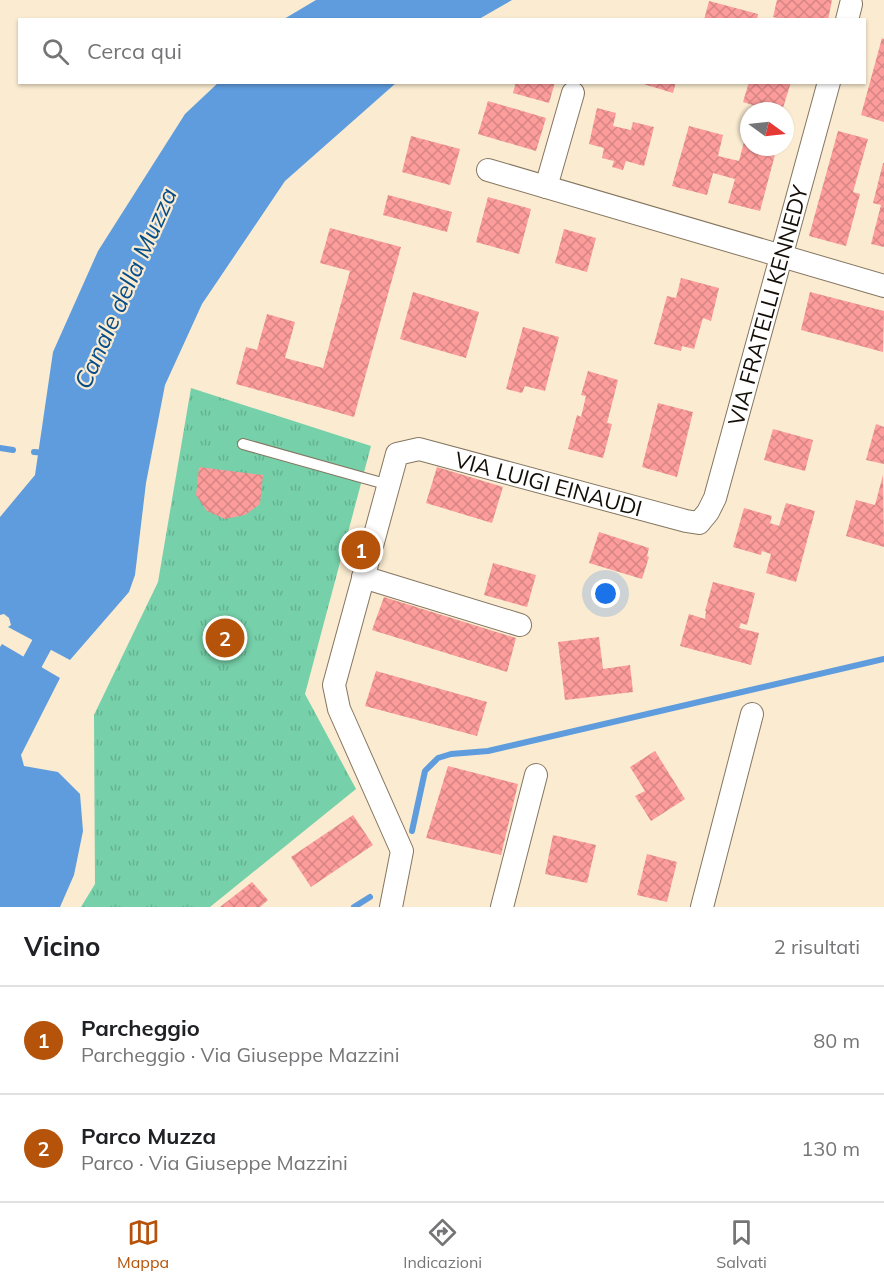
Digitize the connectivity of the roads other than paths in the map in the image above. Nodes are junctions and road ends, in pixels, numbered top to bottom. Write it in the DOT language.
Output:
graph roads {
  1 [pos="828,84"];
  2 [pos="573,93"];
  3 [pos="488,170"];
  4 [pos="546,187"];
  5 [pos="781,255"];
  6 [pos="884,286"];
  7 [pos="243,444"];
  8 [pos="389,485"];
  9 [pos="699,523"];
  10 [pos="363,577"];
  11 [pos="520,625"];
  12 [pos="752,714"];
  13 [pos="536,775"];
  14 [pos="391,907"];
  15 [pos="502,907"];
  16 [pos="702,907"];
  1 -- 5 [label="street, VIA FRATELLI KENNEDY"];
  2 -- 4 [label="street"];
  3 -- 4 [label="street"];
  4 -- 5 [label="street"];
  5 -- 6 [label="street"];
  5 -- 9 [label="street, VIA FRATELLI KENNEDY"];
  7 -- 8 [label="lane"];
  8 -- 9 [label="street, VIA LUIGI EINAUDI"];
  8 -- 10 [label="street"];
  10 -- 11 [label="street"];
  10 -- 14 [label="street"];
  12 -- 16 [label="street"];
  13 -- 15 [label="street"];
}
